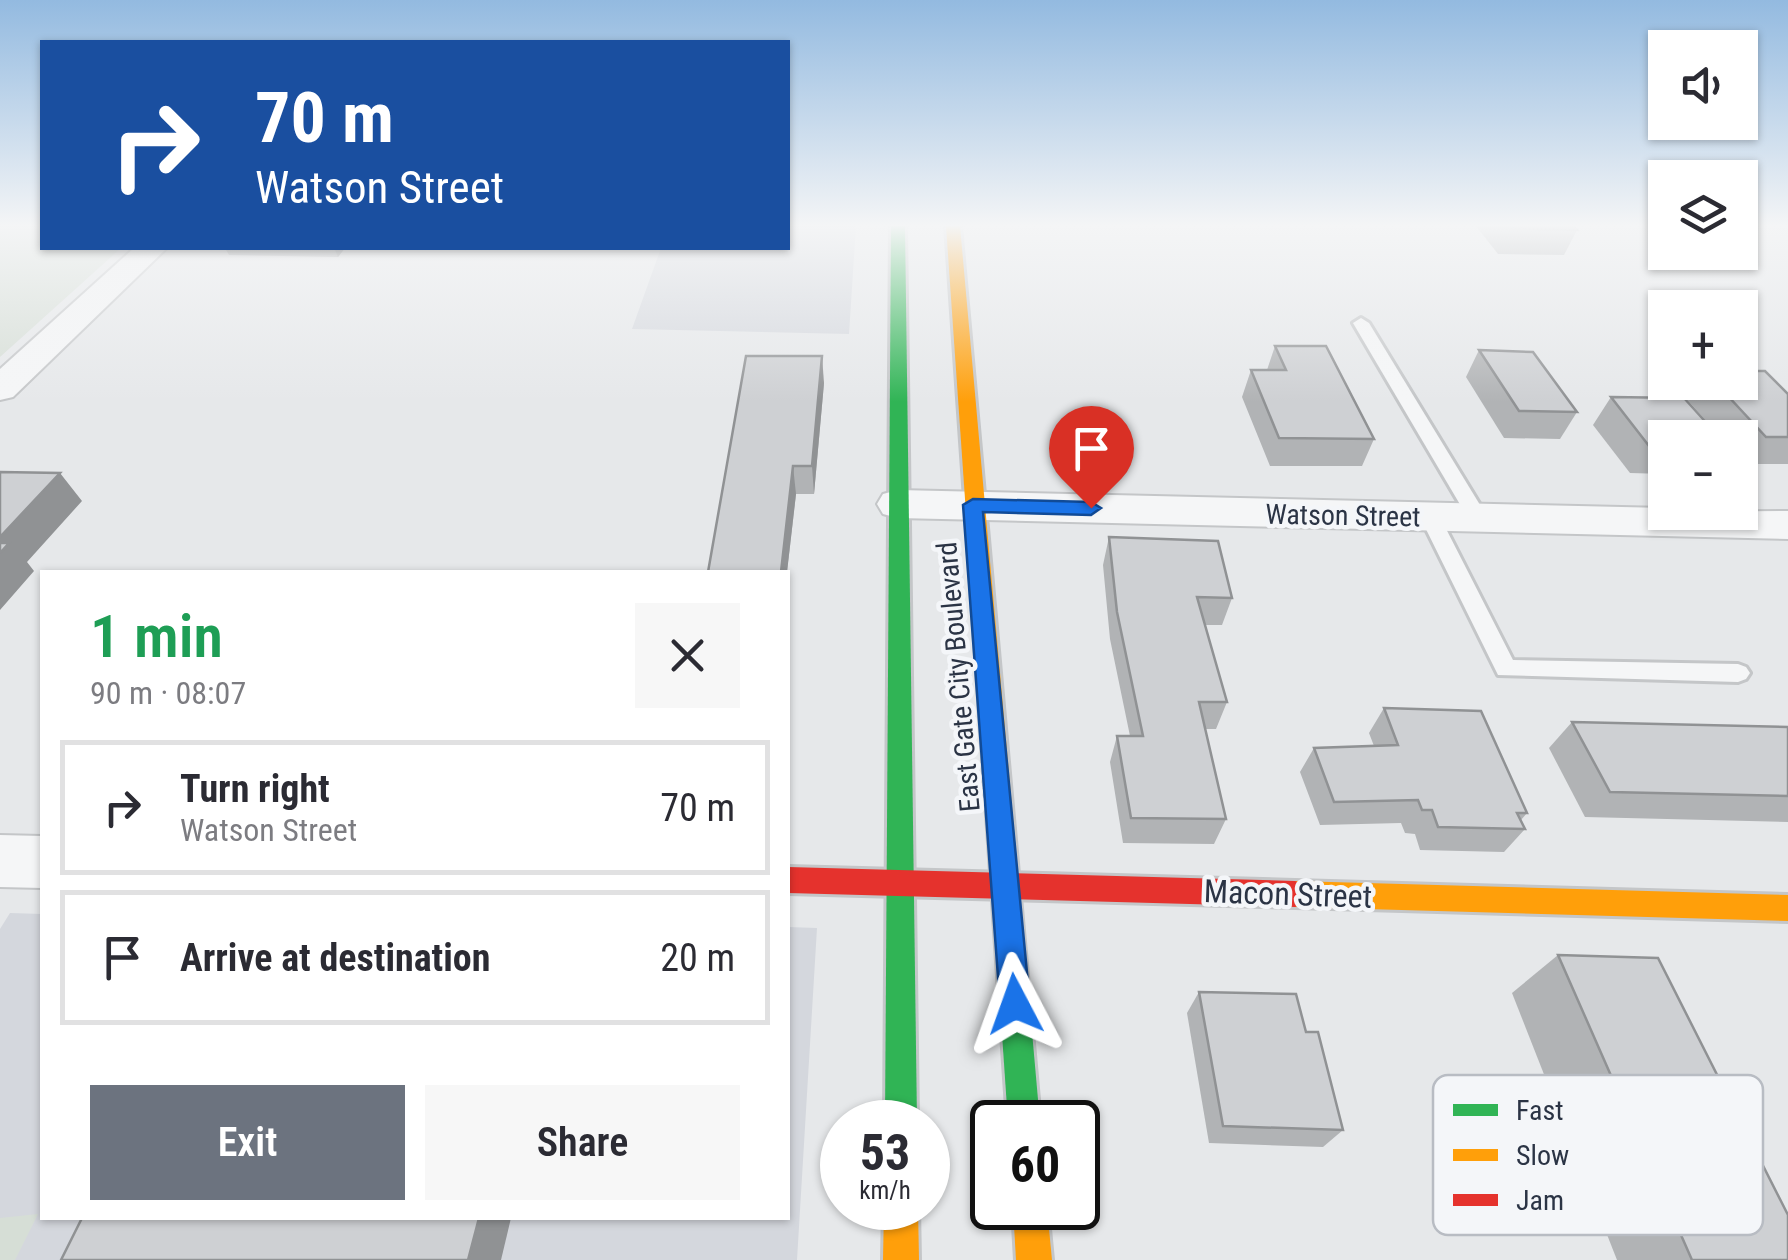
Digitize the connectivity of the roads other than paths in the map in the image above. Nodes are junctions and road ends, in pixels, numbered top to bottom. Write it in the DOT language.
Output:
graph roads {
  1 [pos="112,285"];
  2 [pos="898,285"];
  3 [pos="957,285"];
  4 [pos="1361,323"];
  5 [pos="0,389"];
  6 [pos="898,504"];
  7 [pos="973,505"];
  8 [pos="1430,517"];
  9 [pos="1478,518"];
  10 [pos="1788,526"];
  11 [pos="1738,673"];
  12 [pos="0,860"];
  13 [pos="40,862"];
  14 [pos="790,880"];
  15 [pos="902,884"];
  16 [pos="1006,885"];
  17 [pos="1788,908"];
  18 [pos="901,1100"];
  19 [pos="1022,1100"];
  20 [pos="901,1230"];
  21 [pos="1032,1230"];
  22 [pos="901,1260"];
  23 [pos="1034,1260"];
  1 -- 5 [label="street"];
  2 -- 6 [label="main road, East Gate City Boulevard"];
  3 -- 7 [label="main road, East Gate City Boulevard"];
  4 -- 9 [label="lane"];
  6 -- 7 [label="street, Watson Street"];
  6 -- 15 [label="main road, East Gate City Boulevard"];
  7 -- 8 [label="street, Watson Street"];
  7 -- 16 [label="main road, East Gate City Boulevard"];
  8 -- 9 [label="street, Watson Street"];
  8 -- 11 [label="lane"];
  9 -- 10 [label="street, Watson Street"];
  12 -- 13 [label="street"];
  14 -- 15 [label="main road, Macon Street"];
  15 -- 16 [label="main road, Macon Street"];
  15 -- 18 [label="main road, East Gate City Boulevard"];
  16 -- 17 [label="main road, Macon Street"];
  16 -- 19 [label="main road, East Gate City Boulevard"];
  20 -- 22 [label="main road"];
  21 -- 23 [label="main road"];
}
